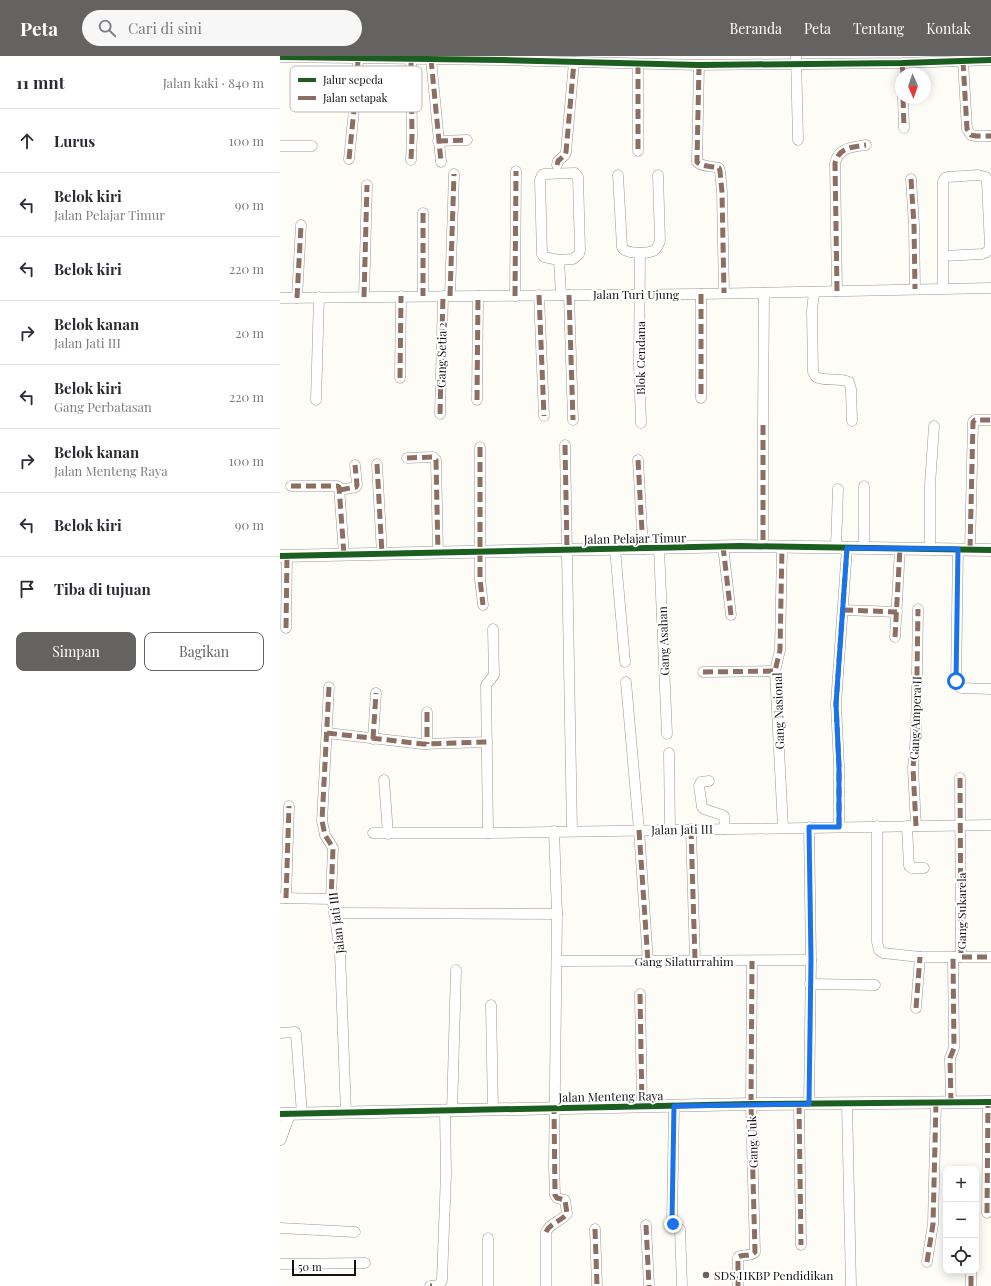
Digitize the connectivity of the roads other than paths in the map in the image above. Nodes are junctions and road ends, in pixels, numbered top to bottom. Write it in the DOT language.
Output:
graph roads {
  1 [pos="280,57"];
  2 [pos="358,58"];
  3 [pos="483,58"];
  4 [pos="411,59"];
  5 [pos="431,59"];
  6 [pos="555,59"];
  7 [pos="716,60"];
  8 [pos="796,60"];
  9 [pos="833,60"];
  10 [pos="890,60"];
  11 [pos="991,60"];
  12 [pos="962,61"];
  13 [pos="574,62"];
  14 [pos="902,63"];
  15 [pos="638,64"];
  16 [pos="700,65"];
  17 [pos="358,66"];
  18 [pos="411,66"];
  19 [pos="902,68"];
  20 [pos="903,104"];
  21 [pos="354,112"];
  22 [pos="412,112"];
  23 [pos="904,128"];
  24 [pos="991,136"];
  25 [pos="467,140"];
  26 [pos="798,140"];
  27 [pos="438,141"];
  28 [pos="866,145"];
  29 [pos="280,146"];
  30 [pos="312,146"];
  31 [pos="638,151"];
  32 [pos="349,159"];
  33 [pos="411,160"];
  34 [pos="440,162"];
  35 [pos="557,165"];
  36 [pos="516,171"];
  37 [pos="454,174"];
  38 [pos="618,175"];
  39 [pos="658,175"];
  40 [pos="911,179"];
  41 [pos="367,185"];
  42 [pos="423,213"];
  43 [pos="302,225"];
  44 [pos="640,253"];
  45 [pos="942,256"];
  46 [pos="559,260"];
  47 [pos="943,288"];
  48 [pos="991,288"];
  49 [pos="915,289"];
  50 [pos="837,291"];
  51 [pos="814,292"];
  52 [pos="724,293"];
  53 [pos="764,293"];
  54 [pos="640,294"];
  55 [pos="701,294"];
  56 [pos="565,295"];
  57 [pos="401,296"];
  58 [pos="424,296"];
  59 [pos="446,296"];
  60 [pos="478,296"];
  61 [pos="515,296"];
  62 [pos="539,296"];
  63 [pos="319,297"];
  64 [pos="364,297"];
  65 [pos="280,298"];
  66 [pos="297,298"];
  67 [pos="400,378"];
  68 [pos="701,398"];
  69 [pos="316,400"];
  70 [pos="477,400"];
  71 [pos="440,414"];
  72 [pos="544,416"];
  73 [pos="573,420"];
  74 [pos="991,420"];
  75 [pos="852,421"];
  76 [pos="641,423"];
  77 [pos="934,426"];
  78 [pos="565,445"];
  79 [pos="480,447"];
  80 [pos="408,458"];
  81 [pos="638,460"];
  82 [pos="377,464"];
  83 [pos="355,465"];
  84 [pos="291,486"];
  85 [pos="864,486"];
  86 [pos="340,490"];
  87 [pos="838,490"];
  88 [pos="723,546"];
  89 [pos="764,546"];
  90 [pos="782,546"];
  91 [pos="842,547"];
  92 [pos="659,548"];
  93 [pos="864,548"];
  94 [pos="900,548"];
  95 [pos="616,549"];
  96 [pos="643,549"];
  97 [pos="930,549"];
  98 [pos="958,549"];
  99 [pos="970,549"];
  100 [pos="567,550"];
  101 [pos="991,550"];
  102 [pos="480,552"];
  103 [pos="438,553"];
  104 [pos="382,554"];
  105 [pos="344,555"];
  106 [pos="283,556"];
  107 [pos="483,604"];
  108 [pos="918,609"];
  109 [pos="843,610"];
  110 [pos="897,612"];
  111 [pos="731,615"];
  112 [pos="286,628"];
  113 [pos="493,629"];
  114 [pos="895,637"];
  115 [pos="625,662"];
  116 [pos="775,671"];
  117 [pos="703,672"];
  118 [pos="626,682"];
  119 [pos="329,687"];
  120 [pos="991,689"];
  121 [pos="376,693"];
  122 [pos="427,712"];
  123 [pos="327,734"];
  124 [pos="667,734"];
  125 [pos="373,739"];
  126 [pos="487,742"];
  127 [pos="427,744"];
  128 [pos="669,753"];
  129 [pos="960,778"];
  130 [pos="384,780"];
  131 [pos="709,781"];
  132 [pos="288,806"];
  133 [pos="961,825"];
  134 [pos="991,825"];
  135 [pos="877,826"];
  136 [pos="912,826"];
  137 [pos="809,827"];
  138 [pos="839,827"];
  139 [pos="784,828"];
  140 [pos="691,829"];
  141 [pos="725,829"];
  142 [pos="639,830"];
  143 [pos="670,830"];
  144 [pos="554,831"];
  145 [pos="572,831"];
  146 [pos="373,833"];
  147 [pos="488,833"];
  148 [pos="388,834"];
  149 [pos="924,868"];
  150 [pos="283,898"];
  151 [pos="331,899"];
  152 [pos="334,913"];
  153 [pos="557,914"];
  154 [pos="920,957"];
  155 [pos="957,957"];
  156 [pos="991,957"];
  157 [pos="695,960"];
  158 [pos="811,960"];
  159 [pos="752,961"];
  160 [pos="557,962"];
  161 [pos="648,962"];
  162 [pos="456,970"];
  163 [pos="810,984"];
  164 [pos="875,985"];
  165 [pos="640,994"];
  166 [pos="491,1005"];
  167 [pos="916,1008"];
  168 [pos="280,1033"];
  169 [pos="989,1102"];
  170 [pos="936,1103"];
  171 [pos="950,1103"];
  172 [pos="751,1104"];
  173 [pos="804,1104"];
  174 [pos="847,1104"];
  175 [pos="642,1106"];
  176 [pos="674,1106"];
  177 [pos="554,1108"];
  178 [pos="493,1110"];
  179 [pos="449,1111"];
  180 [pos="346,1113"];
  181 [pos="285,1114"];
  182 [pos="302,1114"];
  183 [pos="280,1139"];
  184 [pos="987,1212"];
  185 [pos="646,1225"];
  186 [pos="280,1228"];
  187 [pos="595,1229"];
  188 [pos="355,1232"];
  189 [pos="488,1238"];
  190 [pos="802,1245"];
  191 [pos="927,1262"];
  192 [pos="365,1263"];
  193 [pos="280,1264"];
  194 [pos="971,1274"];
  195 [pos="430,1286"];
  196 [pos="488,1286"];
  197 [pos="546,1286"];
  198 [pos="597,1286"];
  199 [pos="648,1286"];
  200 [pos="682,1286"];
  201 [pos="738,1286"];
  202 [pos="851,1286"];
  203 [pos="971,1286"];
  1 -- 2 [label="street"];
  2 -- 4 [label="street"];
  2 -- 17 [label="street"];
  3 -- 5 [label="street"];
  3 -- 6 [label="street"];
  4 -- 5 [label="street"];
  4 -- 18 [label="street"];
  5 -- 27 [label="street"];
  6 -- 13 [label="street"];
  7 -- 8 [label="street"];
  7 -- 16 [label="street"];
  8 -- 9 [label="street"];
  8 -- 26 [label="street"];
  9 -- 10 [label="street"];
  10 -- 14 [label="street"];
  11 -- 12 [label="street"];
  12 -- 14 [label="street"];
  12 -- 24 [label="street"];
  13 -- 15 [label="street"];
  13 -- 35 [label="street"];
  14 -- 19 [label="street"];
  15 -- 16 [label="street"];
  15 -- 31 [label="street"];
  16 -- 52 [label="street"];
  20 -- 23 [label="street"];
  21 -- 32 [label="street"];
  22 -- 33 [label="street"];
  25 -- 27 [label="street"];
  27 -- 34 [label="street"];
  28 -- 50 [label="street"];
  29 -- 30 [label="street"];
  36 -- 61 [label="street"];
  37 -- 59 [label="street, Gang Setia 2"];
  38 -- 44 [label="street"];
  39 -- 44 [label="street"];
  40 -- 49 [label="street"];
  41 -- 64 [label="street"];
  42 -- 58 [label="street"];
  43 -- 66 [label="street"];
  44 -- 54 [label="street, Blok Cendana"];
  45 -- 45 [label="street"];
  45 -- 47 [label="street"];
  46 -- 46 [label="street"];
  46 -- 56 [label="street"];
  47 -- 48 [label="street, Jalan Turi Ujung"];
  47 -- 49 [label="street, Jalan Turi Ujung"];
  49 -- 50 [label="street, Jalan Turi Ujung"];
  50 -- 51 [label="street, Jalan Turi Ujung"];
  51 -- 53 [label="street, Jalan Turi Ujung"];
  51 -- 75 [label="street"];
  52 -- 53 [label="street, Jalan Turi Ujung"];
  52 -- 55 [label="street, Jalan Turi Ujung"];
  53 -- 89 [label="street"];
  54 -- 55 [label="street, Jalan Turi Ujung"];
  54 -- 56 [label="street, Jalan Turi Ujung"];
  54 -- 76 [label="street, Blok Cendana"];
  55 -- 68 [label="street"];
  56 -- 62 [label="street, Jalan Turi Ujung"];
  56 -- 73 [label="street"];
  57 -- 58 [label="street, Jalan Turi Ujung"];
  57 -- 64 [label="street, Jalan Turi Ujung"];
  57 -- 67 [label="street"];
  58 -- 59 [label="street, Jalan Turi Ujung"];
  59 -- 60 [label="street, Jalan Turi Ujung"];
  59 -- 71 [label="street, Gang Setia 2"];
  60 -- 61 [label="street, Jalan Turi Ujung"];
  60 -- 70 [label="street"];
  61 -- 62 [label="street, Jalan Turi Ujung"];
  62 -- 72 [label="street"];
  63 -- 64 [label="street, Jalan Turi Ujung"];
  63 -- 66 [label="street, Jalan Turi Ujung"];
  63 -- 69 [label="street"];
  65 -- 66 [label="street, Jalan Turi Ujung"];
  74 -- 99 [label="street"];
  77 -- 97 [label="street"];
  78 -- 100 [label="street"];
  79 -- 102 [label="street"];
  80 -- 103 [label="street"];
  81 -- 96 [label="street"];
  82 -- 104 [label="street"];
  83 -- 86 [label="street"];
  84 -- 86 [label="street"];
  85 -- 93 [label="street"];
  86 -- 105 [label="street"];
  87 -- 91 [label="street"];
  88 -- 89 [label="street, Jalan Pelajar Timur"];
  88 -- 92 [label="street, Jalan Pelajar Timur"];
  88 -- 111 [label="street"];
  89 -- 90 [label="street, Jalan Pelajar Timur"];
  90 -- 91 [label="street, Jalan Pelajar Timur"];
  90 -- 116 [label="street, Gang Nasional"];
  91 -- 93 [label="street, Jalan Pelajar Timur"];
  91 -- 109 [label="street"];
  92 -- 96 [label="street, Jalan Pelajar Timur"];
  92 -- 124 [label="street, Gang Asahan"];
  93 -- 94 [label="street, Jalan Pelajar Timur"];
  94 -- 97 [label="street, Jalan Pelajar Timur"];
  94 -- 110 [label="street"];
  95 -- 96 [label="street, Jalan Pelajar Timur"];
  95 -- 100 [label="street, Jalan Pelajar Timur"];
  95 -- 115 [label="street"];
  97 -- 98 [label="street, Jalan Pelajar Timur"];
  98 -- 99 [label="street, Jalan Pelajar Timur"];
  98 -- 120 [label="street"];
  99 -- 101 [label="street, Jalan Pelajar Timur"];
  100 -- 102 [label="street, Jalan Pelajar Timur"];
  100 -- 145 [label="street"];
  102 -- 103 [label="street, Jalan Pelajar Timur"];
  102 -- 107 [label="street"];
  103 -- 104 [label="street, Jalan Pelajar Timur"];
  104 -- 105 [label="street, Jalan Pelajar Timur"];
  105 -- 106 [label="street, Jalan Pelajar Timur"];
  106 -- 112 [label="street"];
  108 -- 136 [label="street, Gang Ampera II"];
  109 -- 110 [label="street"];
  109 -- 138 [label="street"];
  110 -- 114 [label="street"];
  113 -- 126 [label="street"];
  116 -- 117 [label="street"];
  116 -- 139 [label="street, Gang Nasional"];
  118 -- 142 [label="street"];
  119 -- 123 [label="street, Jalan Jati III"];
  121 -- 125 [label="street"];
  122 -- 127 [label="street"];
  123 -- 125 [label="street"];
  123 -- 151 [label="street, Jalan Jati III"];
  125 -- 127 [label="street"];
  126 -- 127 [label="street"];
  126 -- 147 [label="street"];
  128 -- 143 [label="street"];
  129 -- 133 [label="street, Gang Sukarela"];
  130 -- 148 [label="street"];
  131 -- 141 [label="street"];
  132 -- 150 [label="street"];
  133 -- 134 [label="street, Jalan Jati III"];
  133 -- 136 [label="street, Jalan Jati III"];
  133 -- 155 [label="street, Gang Sukarela"];
  135 -- 136 [label="street, Jalan Jati III"];
  135 -- 138 [label="street, Jalan Jati III"];
  135 -- 154 [label="street, Gang Sukarela"];
  136 -- 149 [label="street, Gang Ampera II"];
  137 -- 138 [label="street, Jalan Jati III"];
  137 -- 139 [label="street, Jalan Jati III"];
  137 -- 158 [label="street"];
  139 -- 141 [label="street, Jalan Jati III"];
  140 -- 141 [label="street, Jalan Jati III"];
  140 -- 143 [label="street, Jalan Jati III"];
  140 -- 157 [label="street"];
  142 -- 143 [label="street, Jalan Jati III"];
  142 -- 145 [label="street, Jalan Jati III"];
  142 -- 161 [label="street"];
  144 -- 145 [label="street, Jalan Jati III"];
  144 -- 147 [label="street, Jalan Jati III"];
  144 -- 153 [label="street"];
  146 -- 148 [label="street, Jalan Jati III"];
  147 -- 148 [label="street, Jalan Jati III"];
  150 -- 151 [label="street"];
  151 -- 152 [label="street, Jalan Jati III"];
  152 -- 153 [label="street"];
  152 -- 180 [label="street, Jalan Jati III"];
  153 -- 160 [label="street"];
  154 -- 155 [label="street, Gang Sukarela"];
  154 -- 167 [label="street"];
  155 -- 156 [label="street"];
  155 -- 171 [label="street"];
  157 -- 159 [label="street, Gang Silaturrahim"];
  157 -- 161 [label="street, Gang Silaturrahim"];
  158 -- 159 [label="street, Gang Silaturrahim"];
  158 -- 163 [label="street"];
  159 -- 172 [label="street, Gang Uuk"];
  160 -- 161 [label="street, Gang Silaturrahim"];
  160 -- 177 [label="street"];
  162 -- 179 [label="street"];
  163 -- 164 [label="street"];
  163 -- 173 [label="street"];
  165 -- 175 [label="street"];
  166 -- 178 [label="street"];
  168 -- 182 [label="street"];
  169 -- 171 [label="street, Jalan Menteng Raya"];
  169 -- 184 [label="street"];
  170 -- 171 [label="street, Jalan Menteng Raya"];
  170 -- 174 [label="street, Jalan Menteng Raya"];
  170 -- 191 [label="street"];
  172 -- 173 [label="street, Jalan Menteng Raya"];
  172 -- 176 [label="street, Jalan Menteng Raya"];
  172 -- 201 [label="street, Gang Uuk"];
  173 -- 174 [label="street, Jalan Menteng Raya"];
  173 -- 190 [label="street"];
  174 -- 202 [label="street"];
  175 -- 176 [label="street, Jalan Menteng Raya"];
  175 -- 177 [label="street, Jalan Menteng Raya"];
  176 -- 200 [label="street"];
  177 -- 178 [label="street, Jalan Menteng Raya"];
  177 -- 197 [label="street"];
  178 -- 179 [label="street, Jalan Menteng Raya"];
  179 -- 180 [label="street, Jalan Menteng Raya"];
  179 -- 195 [label="street"];
  180 -- 182 [label="street, Jalan Menteng Raya"];
  181 -- 182 [label="street, Jalan Menteng Raya"];
  181 -- 183 [label="street"];
  185 -- 199 [label="street"];
  186 -- 188 [label="street"];
  187 -- 198 [label="street"];
  189 -- 196 [label="street"];
  192 -- 193 [label="street"];
  194 -- 203 [label="street"];
}
